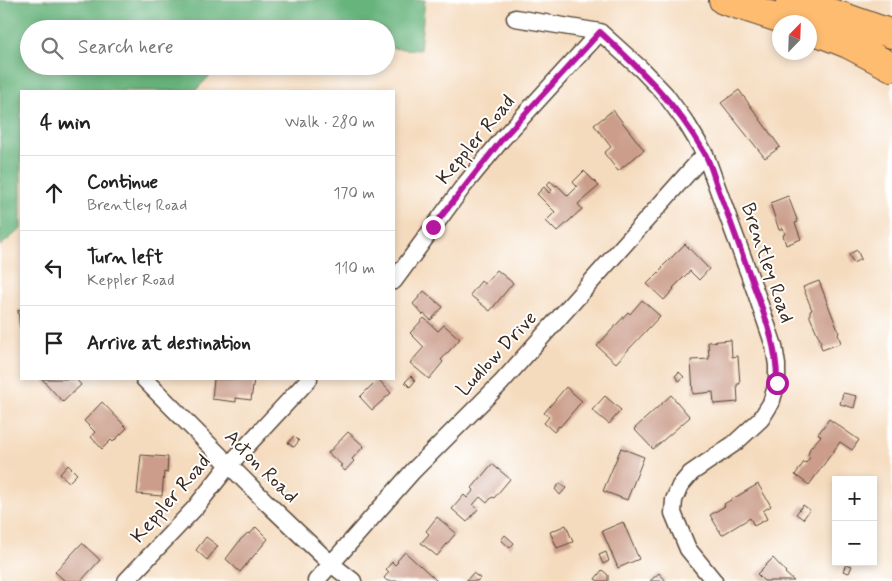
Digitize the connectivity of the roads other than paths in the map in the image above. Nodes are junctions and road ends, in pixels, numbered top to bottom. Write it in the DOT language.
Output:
graph roads {
  1 [pos="723,0"];
  2 [pos="790,0"];
  3 [pos="772,16"];
  4 [pos="515,18"];
  5 [pos="600,32"];
  6 [pos="817,32"];
  7 [pos="892,34"];
  8 [pos="892,67"];
  9 [pos="705,154"];
  10 [pos="395,280"];
  11 [pos="145,380"];
  12 [pos="308,380"];
  13 [pos="229,466"];
  14 [pos="330,563"];
  15 [pos="126,581"];
  16 [pos="316,581"];
  17 [pos="353,581"];
  18 [pos="714,581"];
  1 -- 3 [label="highway"];
  2 -- 7 [label="highway"];
  4 -- 5 [label="street"];
  5 -- 9 [label="street, Brentley Road"];
  5 -- 10 [label="street, Keppler Road"];
  6 -- 8 [label="highway"];
  9 -- 14 [label="street, Ludlow Drive"];
  9 -- 18 [label="street, Brentley Road"];
  11 -- 13 [label="street, Acton Road"];
  12 -- 13 [label="street, Keppler Road"];
  13 -- 14 [label="street, Acton Road"];
  13 -- 15 [label="street, Keppler Road"];
  14 -- 16 [label="street, Ludlow Drive"];
  14 -- 17 [label="street, Acton Road"];
}
